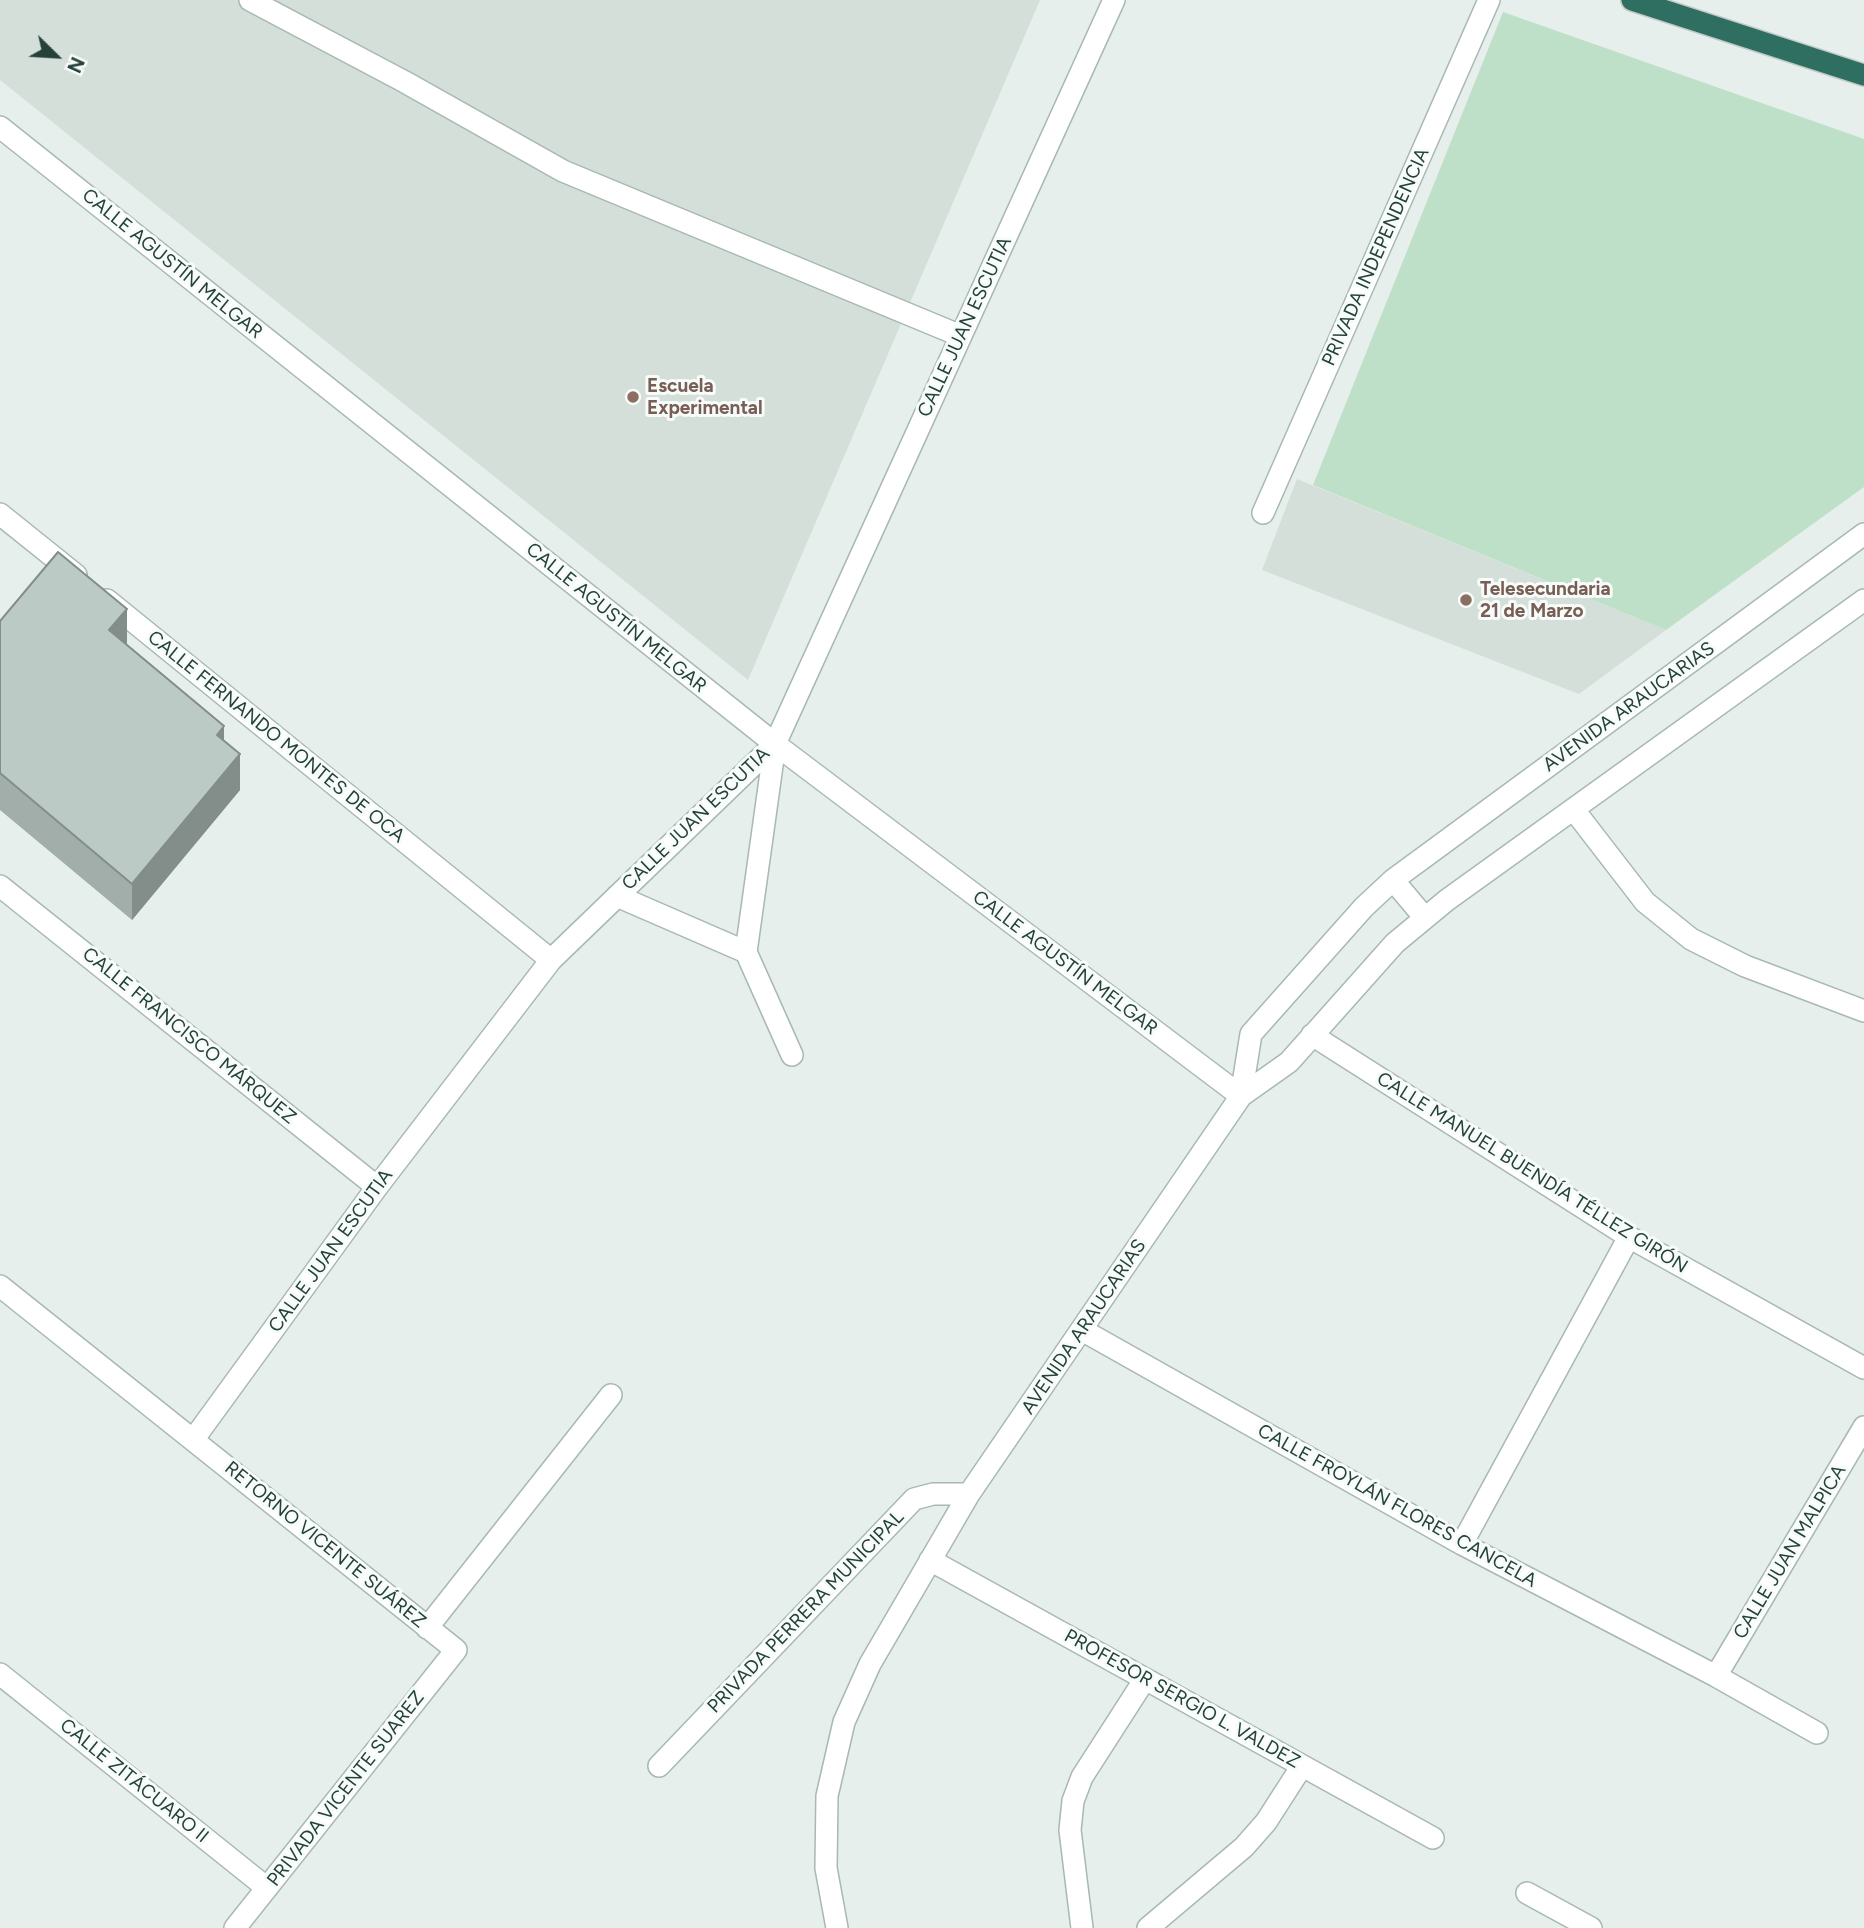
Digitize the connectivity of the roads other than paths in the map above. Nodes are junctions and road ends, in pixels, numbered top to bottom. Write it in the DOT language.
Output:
graph roads {
  1 [pos="250,0"];
  2 [pos="1114,0"];
  3 [pos="1489,0"];
  4 [pos="1632,0"];
  5 [pos="1864,75"];
  6 [pos="0,127"];
  7 [pos="961,336"];
  8 [pos="1263,513"];
  9 [pos="0,514"];
  10 [pos="1864,534"];
  11 [pos="1858,610"];
  12 [pos="775,744"];
  13 [pos="1574,810"];
  14 [pos="1393,880"];
  15 [pos="0,886"];
  16 [pos="617,896"];
  17 [pos="1425,918"];
  18 [pos="746,952"];
  19 [pos="551,960"];
  20 [pos="1864,1011"];
  21 [pos="1312,1035"];
  22 [pos="792,1055"];
  23 [pos="1241,1096"];
  24 [pos="377,1186"];
  25 [pos="1629,1237"];
  26 [pos="0,1286"];
  27 [pos="1082,1330"];
  28 [pos="1864,1368"];
  29 [pos="611,1395"];
  30 [pos="1864,1427"];
  31 [pos="193,1440"];
  32 [pos="970,1494"];
  33 [pos="1462,1544"];
  34 [pos="930,1560"];
  35 [pos="427,1628"];
  36 [pos="456,1650"];
  37 [pos="0,1674"];
  38 [pos="1716,1676"];
  39 [pos="1145,1679"];
  40 [pos="1816,1733"];
  41 [pos="659,1766"];
  42 [pos="1302,1766"];
  43 [pos="1433,1838"];
  44 [pos="267,1888"];
  45 [pos="1527,1893"];
  46 [pos="234,1928"];
  47 [pos="837,1928"];
  48 [pos="1082,1928"];
  49 [pos="1148,1928"];
  50 [pos="1590,1928"];
  1 -- 7 [label="street"];
  2 -- 7 [label="street, CALLE JUAN ESCUTIA"];
  3 -- 8 [label="street, PRIVADA INDEPENDENCIA"];
  4 -- 5 [label="highway"];
  6 -- 12 [label="street, CALLE AGUSTÍN MELGAR"];
  7 -- 12 [label="street, CALLE JUAN ESCUTIA"];
  9 -- 19 [label="street, CALLE FERNANDO MONTES DE OCA"];
  10 -- 14 [label="street, AVENIDA ARAUCARIAS"];
  11 -- 13 [label="street, AVENIDA ARAUCARIAS"];
  12 -- 16 [label="street, CALLE JUAN ESCUTIA"];
  12 -- 18 [label="street"];
  12 -- 23 [label="street, CALLE AGUSTÍN MELGAR"];
  13 -- 17 [label="street, AVENIDA ARAUCARIAS"];
  13 -- 20 [label="street"];
  14 -- 17 [label="street"];
  14 -- 23 [label="street, AVENIDA ARAUCARIAS"];
  15 -- 24 [label="street, CALLE FRANCISCO MÁRQUEZ"];
  16 -- 18 [label="street"];
  16 -- 19 [label="street, CALLE JUAN ESCUTIA"];
  17 -- 21 [label="street, AVENIDA ARAUCARIAS"];
  18 -- 22 [label="street"];
  19 -- 24 [label="street, CALLE JUAN ESCUTIA"];
  21 -- 23 [label="street, AVENIDA ARAUCARIAS"];
  21 -- 25 [label="street, CALLE MANUEL BUENDÍA TÉLLEZ GIRÓN"];
  23 -- 27 [label="street, AVENIDA ARAUCARIAS"];
  24 -- 31 [label="street, CALLE JUAN ESCUTIA"];
  25 -- 28 [label="street, CALLE MANUEL BUENDÍA TÉLLEZ GIRÓN"];
  25 -- 33 [label="street"];
  26 -- 31 [label="street, RETORNO VICENTE SUÁREZ"];
  27 -- 32 [label="street, AVENIDA ARAUCARIAS"];
  27 -- 33 [label="street, CALLE FROYLÁN FLORES CANCELA"];
  29 -- 35 [label="street"];
  30 -- 38 [label="street, CALLE JUAN MALPICA"];
  31 -- 35 [label="street, RETORNO VICENTE SUÁREZ"];
  32 -- 34 [label="street, AVENIDA ARAUCARIAS"];
  32 -- 41 [label="street, PRIVADA PERRERA MUNICIPAL"];
  33 -- 38 [label="street, CALLE FROYLÁN FLORES CANCELA"];
  34 -- 39 [label="street, PROFESOR SERGIO L. VALDEZ"];
  34 -- 47 [label="street, AVENIDA ARAUCARIAS"];
  35 -- 36 [label="street, RETORNO VICENTE SUÁREZ"];
  36 -- 44 [label="street, PRIVADA VICENTE SUAREZ"];
  37 -- 44 [label="street, CALLE ZITÁCUARO II"];
  38 -- 40 [label="street, CALLE FROYLÁN FLORES CANCELA"];
  39 -- 42 [label="street, PROFESOR SERGIO L. VALDEZ"];
  39 -- 48 [label="street"];
  42 -- 43 [label="street, PROFESOR SERGIO L. VALDEZ"];
  42 -- 49 [label="street"];
  44 -- 46 [label="street, PRIVADA VICENTE SUAREZ"];
  45 -- 50 [label="street"];
}
